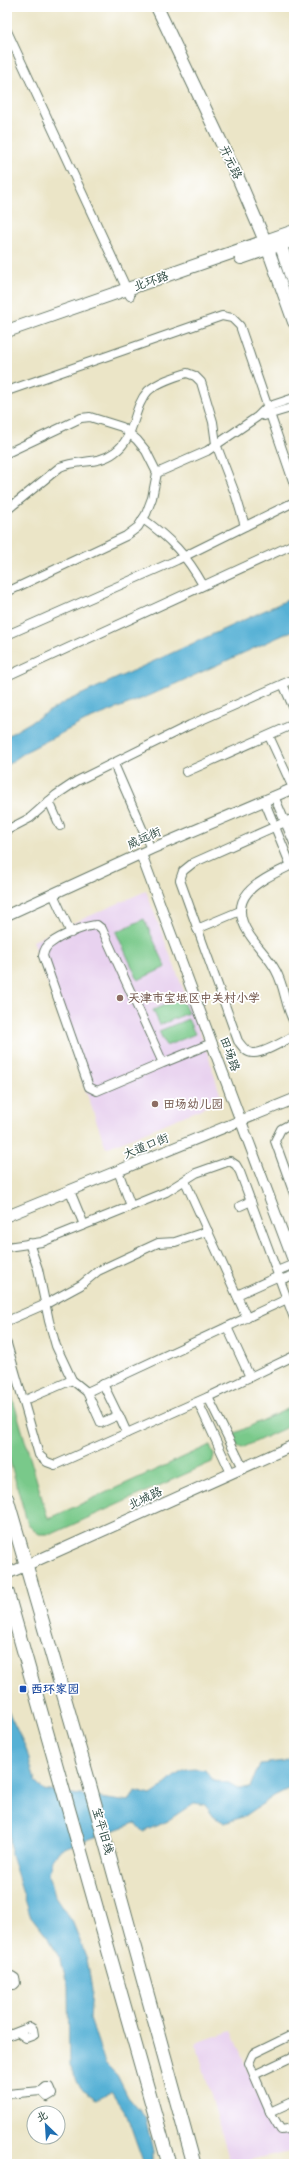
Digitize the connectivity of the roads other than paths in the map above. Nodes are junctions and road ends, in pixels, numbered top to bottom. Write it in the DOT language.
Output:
graph roads {
  1 [pos="157,7"];
  2 [pos="7,32"];
  3 [pos="294,231"];
  4 [pos="279,240"];
  5 [pos="294,240"];
  6 [pos="267,245"];
  7 [pos="294,285"];
  8 [pos="128,292"];
  9 [pos="294,322"];
  10 [pos="7,331"];
  11 [pos="7,339"];
  12 [pos="7,391"];
  13 [pos="294,398"];
  14 [pos="294,407"];
  15 [pos="268,411"];
  16 [pos="130,434"];
  17 [pos="216,444"];
  18 [pos="7,453"];
  19 [pos="157,473"];
  20 [pos="294,484"];
  21 [pos="294,502"];
  22 [pos="7,510"];
  23 [pos="143,519"];
  24 [pos="245,526"];
  25 [pos="294,544"];
  26 [pos="184,556"];
  27 [pos="203,585"];
  28 [pos="7,592"];
  29 [pos="7,636"];
  30 [pos="7,676"];
  31 [pos="294,679"];
  32 [pos="283,684"];
  33 [pos="294,709"];
  34 [pos="294,724"];
  35 [pos="269,736"];
  36 [pos="114,764"];
  37 [pos="186,772"];
  38 [pos="294,788"];
  39 [pos="274,796"];
  40 [pos="264,800"];
  41 [pos="49,801"];
  42 [pos="294,818"];
  43 [pos="284,822"];
  44 [pos="60,826"];
  45 [pos="274,827"];
  46 [pos="7,830"];
  47 [pos="294,843"];
  48 [pos="146,851"];
  49 [pos="293,865"];
  50 [pos="53,894"];
  51 [pos="240,911"];
  52 [pos="7,915"];
  53 [pos="197,929"];
  54 [pos="71,933"];
  55 [pos="294,1022"];
  56 [pos="294,1036"];
  57 [pos="212,1043"];
  58 [pos="163,1063"];
  59 [pos="294,1099"];
  60 [pos="241,1121"];
  61 [pos="294,1122"];
  62 [pos="118,1171"];
  63 [pos="185,1181"];
  64 [pos="70,1191"];
  65 [pos="294,1194"];
  66 [pos="251,1201"];
  67 [pos="131,1206"];
  68 [pos="240,1206"];
  69 [pos="7,1216"];
  70 [pos="84,1225"];
  71 [pos="208,1231"];
  72 [pos="29,1243"];
  73 [pos="7,1247"];
  74 [pos="294,1263"];
  75 [pos="294,1275"];
  76 [pos="278,1276"];
  77 [pos="237,1295"];
  78 [pos="287,1299"];
  79 [pos="46,1304"];
  80 [pos="247,1318"];
  81 [pos="294,1318"];
  82 [pos="7,1321"];
  83 [pos="227,1327"];
  84 [pos="7,1344"];
  85 [pos="294,1356"];
  86 [pos="250,1377"];
  87 [pos="72,1380"];
  88 [pos="103,1384"];
  89 [pos="87,1392"];
  90 [pos="208,1397"];
  91 [pos="23,1401"];
  92 [pos="198,1402"];
  93 [pos="119,1417"];
  94 [pos="128,1433"];
  95 [pos="294,1444"];
  96 [pos="242,1468"];
  97 [pos="231,1473"];
  98 [pos="7,1499"];
  99 [pos="26,1566"];
  100 [pos="7,1574"];
  101 [pos="7,1592"];
  102 [pos="7,1977"];
  103 [pos="7,1985"];
  104 [pos="19,2033"];
  105 [pos="294,2034"];
  106 [pos="7,2036"];
  107 [pos="294,2056"];
  108 [pos="254,2075"];
  109 [pos="41,2091"];
  110 [pos="7,2094"];
  111 [pos="294,2101"];
  112 [pos="270,2112"];
  113 [pos="294,2128"];
  114 [pos="168,2164"];
  115 [pos="194,2164"];
  1 -- 6 [label="main road, 开元路"];
  2 -- 8 [label="street"];
  3 -- 4 [label="main road, 北环路"];
  4 -- 5 [label="main road, 北环路"];
  4 -- 6 [label="main road, 北环路"];
  4 -- 7 [label="main road"];
  6 -- 8 [label="main road, 北环路"];
  6 -- 9 [label="main road, 开元路"];
  8 -- 10 [label="main road, 北环路"];
  8 -- 11 [label="main road, 北环路"];
  12 -- 15 [label="street"];
  13 -- 15 [label="street"];
  14 -- 15 [label="street"];
  15 -- 17 [label="street"];
  15 -- 20 [label="street"];
  16 -- 17 [label="street"];
  16 -- 18 [label="street"];
  16 -- 19 [label="street"];
  16 -- 22 [label="street"];
  17 -- 19 [label="street"];
  17 -- 24 [label="street"];
  19 -- 23 [label="street"];
  21 -- 24 [label="street"];
  23 -- 26 [label="street"];
  23 -- 28 [label="street"];
  24 -- 26 [label="street"];
  25 -- 27 [label="street"];
  26 -- 27 [label="street"];
  26 -- 29 [label="street"];
  27 -- 30 [label="street"];
  31 -- 32 [label="street"];
  32 -- 33 [label="street"];
  32 -- 36 [label="street"];
  34 -- 35 [label="street"];
  35 -- 37 [label="street"];
  35 -- 38 [label="street"];
  36 -- 41 [label="street"];
  36 -- 48 [label="street"];
  38 -- 39 [label="street, 威远街"];
  39 -- 40 [label="street, 威远街"];
  39 -- 43 [label="street"];
  40 -- 45 [label="street"];
  40 -- 48 [label="street, 威远街"];
  41 -- 44 [label="street"];
  41 -- 46 [label="street"];
  42 -- 43 [label="street"];
  43 -- 45 [label="street"];
  43 -- 47 [label="street"];
  45 -- 49 [label="street"];
  45 -- 53 [label="street"];
  48 -- 50 [label="street, 威远街"];
  48 -- 57 [label="street, 田场路"];
  49 -- 51 [label="street"];
  50 -- 52 [label="street, 威远街"];
  50 -- 54 [label="street"];
  51 -- 53 [label="street"];
  51 -- 55 [label="street"];
  53 -- 56 [label="street"];
  54 -- 58 [label="street"];
  54 -- 58 [label="street"];
  57 -- 58 [label="street"];
  57 -- 60 [label="street, 田场路"];
  59 -- 60 [label="street, 大道口街"];
  60 -- 62 [label="street, 大道口街"];
  60 -- 74 [label="street, 田场路"];
  61 -- 65 [label="street"];
  62 -- 64 [label="street, 大道口街"];
  62 -- 67 [label="street"];
  63 -- 66 [label="street"];
  63 -- 67 [label="street"];
  63 -- 71 [label="street"];
  64 -- 69 [label="street, 大道口街"];
  64 -- 70 [label="street"];
  66 -- 68 [label="street"];
  66 -- 76 [label="street"];
  67 -- 70 [label="street"];
  70 -- 72 [label="street"];
  71 -- 77 [label="street"];
  71 -- 79 [label="street"];
  72 -- 73 [label="street"];
  72 -- 79 [label="street"];
  74 -- 76 [label="street"];
  75 -- 76 [label="street"];
  76 -- 77 [label="street"];
  76 -- 78 [label="street"];
  77 -- 80 [label="street"];
  78 -- 80 [label="street"];
  78 -- 81 [label="street"];
  79 -- 82 [label="street"];
  79 -- 87 [label="street"];
  80 -- 83 [label="street"];
  83 -- 86 [label="street"];
  83 -- 88 [label="street"];
  84 -- 91 [label="street"];
  85 -- 86 [label="street"];
  86 -- 90 [label="street"];
  87 -- 89 [label="street"];
  87 -- 91 [label="street"];
  88 -- 89 [label="street"];
  88 -- 93 [label="street"];
  89 -- 93 [label="street"];
  90 -- 92 [label="street"];
  90 -- 96 [label="street"];
  91 -- 94 [label="street"];
  92 -- 94 [label="street"];
  92 -- 97 [label="street"];
  93 -- 94 [label="street"];
  95 -- 96 [label="street, 北城路"];
  96 -- 97 [label="street, 北城路"];
  97 -- 99 [label="street, 北城路"];
  98 -- 99 [label="main road, 宝平旧线"];
  99 -- 100 [label="street, 北城路"];
  99 -- 115 [label="main road, 宝平旧线"];
  101 -- 114 [label="main road"];
  102 -- 103 [label="street"];
  104 -- 106 [label="street"];
  105 -- 108 [label="street"];
  107 -- 108 [label="street"];
  108 -- 112 [label="street"];
  109 -- 110 [label="street"];
  111 -- 112 [label="street"];
  112 -- 113 [label="street"];
}
